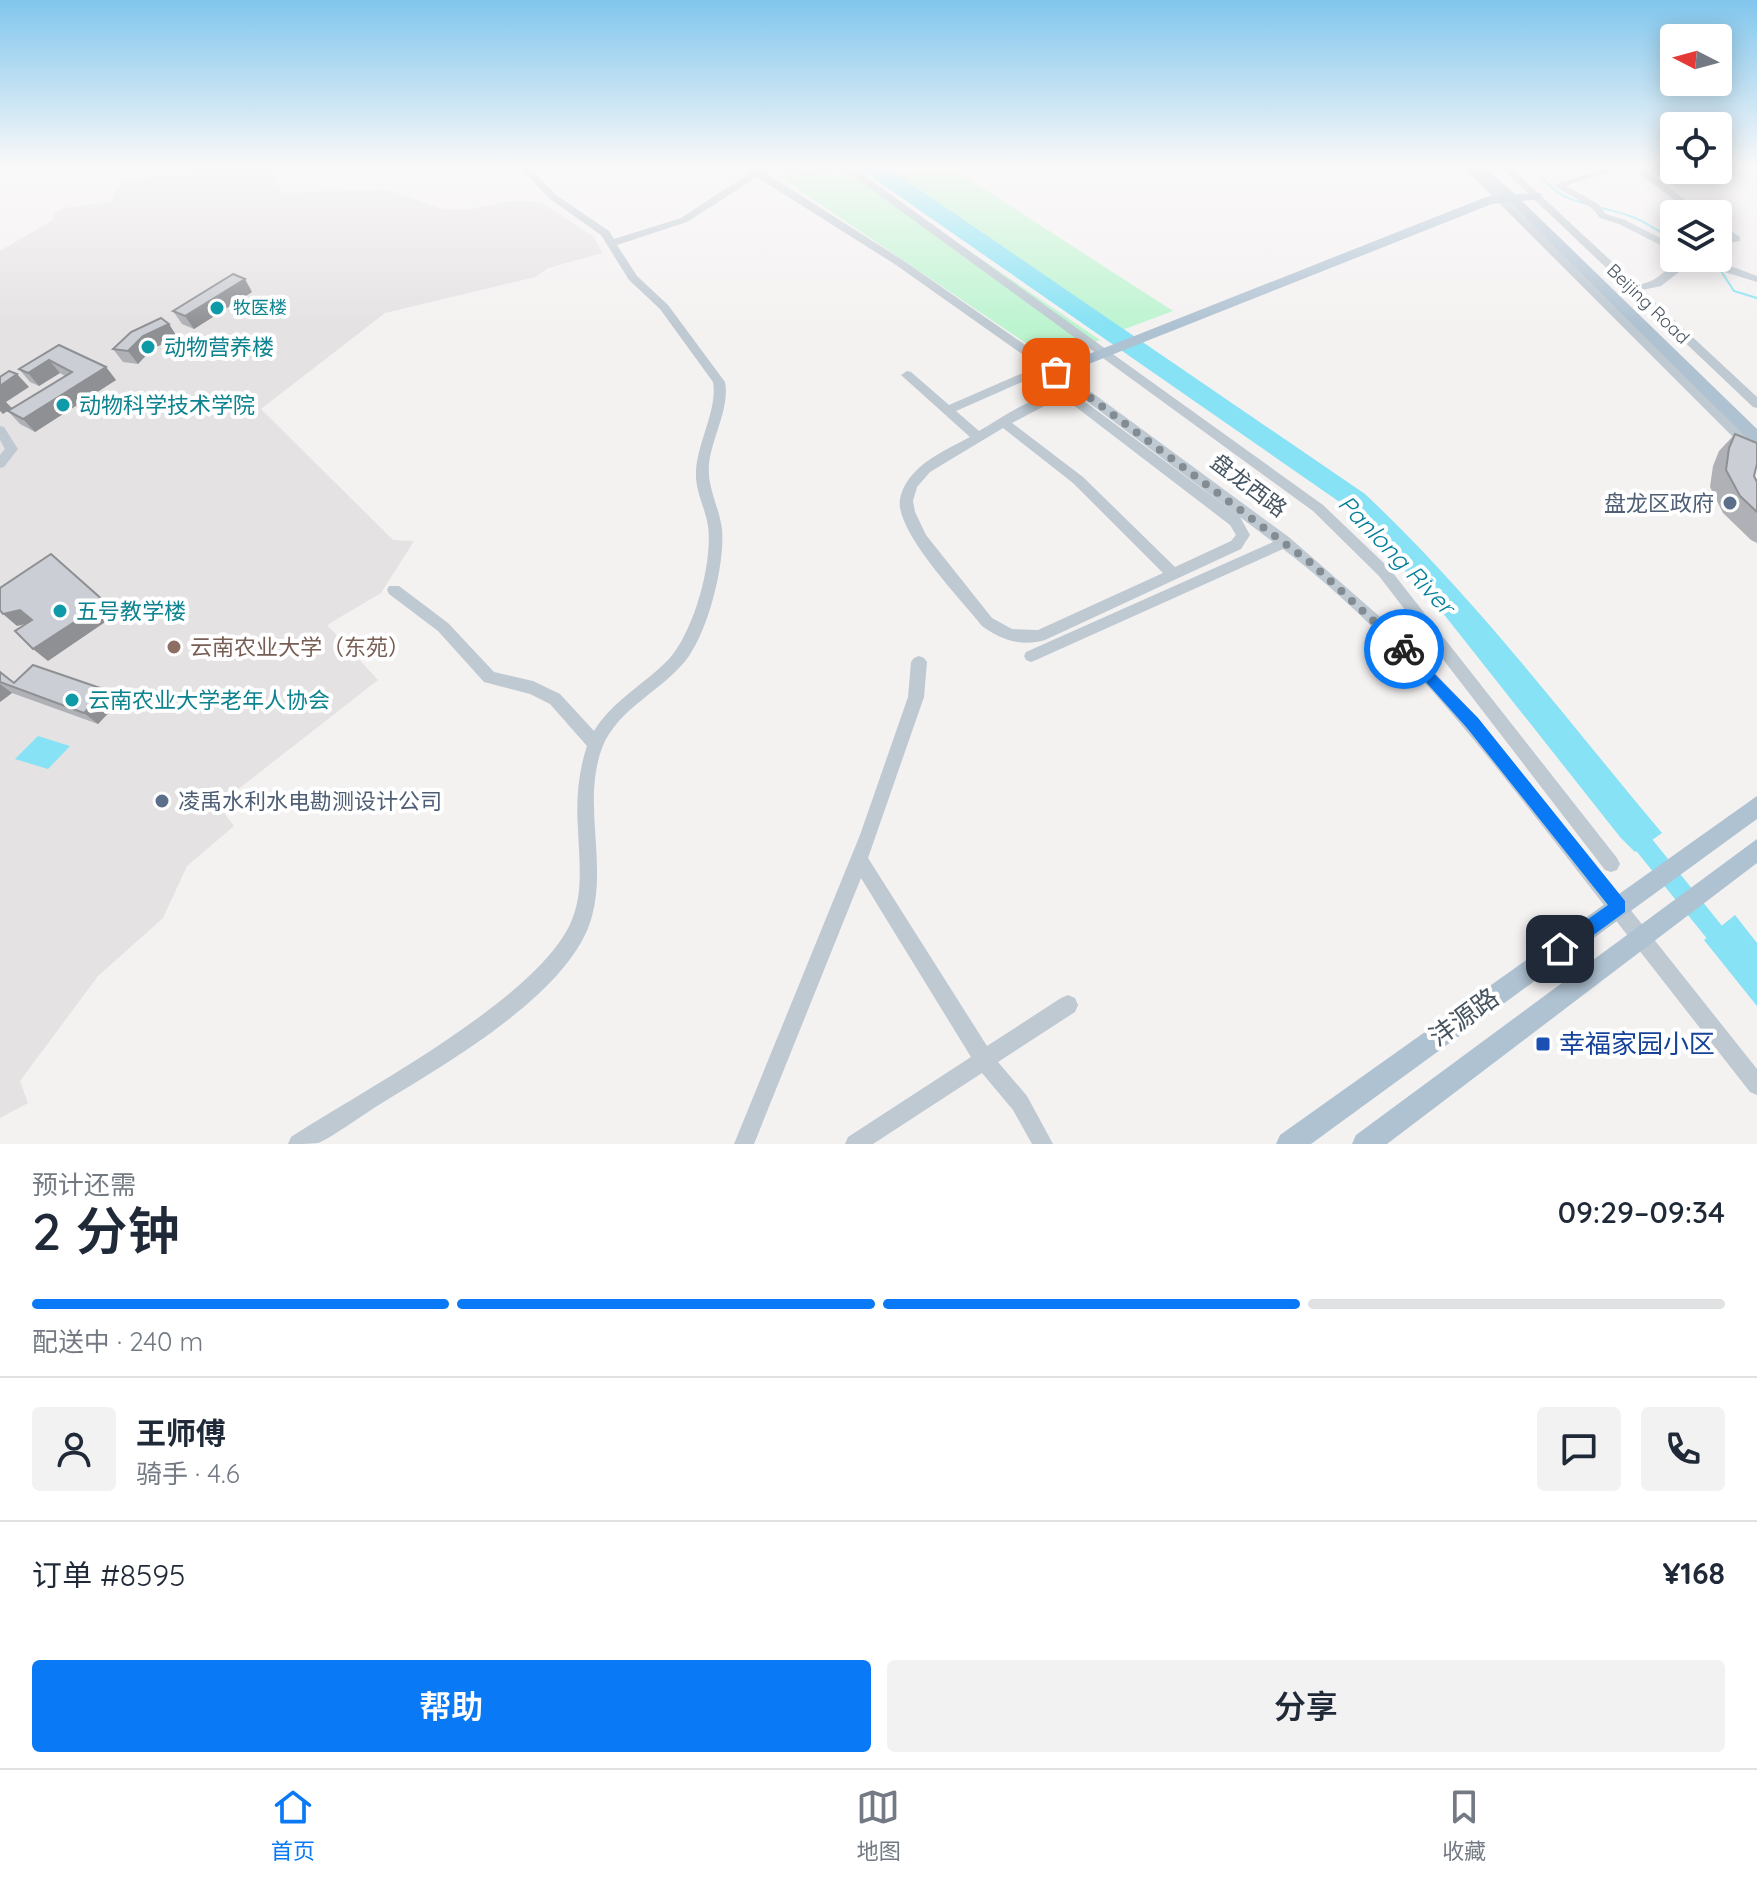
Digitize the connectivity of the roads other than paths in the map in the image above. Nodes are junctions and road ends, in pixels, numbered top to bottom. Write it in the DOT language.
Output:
graph roads {
  1 [pos="587,219"];
  2 [pos="685,219"];
  3 [pos="835,219"];
  4 [pos="918,219"];
  5 [pos="1459,219"];
  6 [pos="1537,219"];
  7 [pos="1540,219"];
  8 [pos="1541,219"];
  9 [pos="1547,219"];
  10 [pos="1617,219"];
  11 [pos="1660,242"];
  12 [pos="612,243"];
  13 [pos="1732,270"];
  14 [pos="1672,272"];
  15 [pos="1757,279"];
  16 [pos="1636,288"];
  17 [pos="1631,328"];
  18 [pos="1101,355"];
  19 [pos="1052,370"];
  20 [pos="907,375"];
  21 [pos="1699,380"];
  22 [pos="1757,404"];
  23 [pos="950,409"];
  24 [pos="1004,423"];
  25 [pos="1757,426"];
  26 [pos="0,430"];
  27 [pos="978,437"];
  28 [pos="1757,438"];
  29 [pos="1757,454"];
  30 [pos="0,464"];
  31 [pos="1285,542"];
  32 [pos="1173,574"];
  33 [pos="394,590"];
  34 [pos="1031,656"];
  35 [pos="919,662"];
  36 [pos="596,744"];
  37 [pos="1757,806"];
  38 [pos="1757,850"];
  39 [pos="859,859"];
  40 [pos="1611,864"];
  41 [pos="1620,907"];
  42 [pos="1640,935"];
  43 [pos="1068,1005"];
  44 [pos="984,1060"];
  45 [pos="1757,1085"];
  46 [pos="298,1144"];
  47 [pos="744,1144"];
  48 [pos="855,1144"];
  49 [pos="1043,1144"];
  50 [pos="1289,1144"];
  51 [pos="1365,1144"];
  1 -- 12 [label="street"];
  2 -- 12 [label="street"];
  3 -- 19 [label="street, 盘龙西路"];
  4 -- 18 [label="street"];
  5 -- 18 [label="main road"];
  6 -- 17 [label="street"];
  7 -- 21 [label="main road, Beijing Road"];
  8 -- 25 [label="main road, Beijing Road"];
  9 -- 16 [label="street"];
  10 -- 11 [label="street"];
  12 -- 36 [label="street"];
  13 -- 15 [label="street"];
  14 -- 16 [label="street"];
  16 -- 22 [label="street"];
  17 -- 21 [label="main road"];
  17 -- 29 [label="street"];
  18 -- 19 [label="main road"];
  18 -- 40 [label="street"];
  19 -- 23 [label="street"];
  19 -- 31 [label="street, 盘龙西路"];
  20 -- 23 [label="street"];
  21 -- 28 [label="main road, Beijing Road"];
  23 -- 27 [label="street"];
  24 -- 27 [label="street"];
  24 -- 32 [label="street"];
  24 -- 32 [label="street"];
  26 -- 30 [label="street"];
  27 -- 32 [label="street"];
  31 -- 34 [label="street"];
  31 -- 41 [label="street, 盘龙西路"];
  33 -- 36 [label="street"];
  35 -- 39 [label="street"];
  36 -- 46 [label="street"];
  37 -- 41 [label="main road, 沣源路"];
  38 -- 42 [label="main road, 沣源路"];
  39 -- 44 [label="street"];
  39 -- 47 [label="street"];
  41 -- 42 [label="street, 盘龙西路"];
  41 -- 50 [label="main road, 沣源路"];
  42 -- 45 [label="street, 盘龙西路"];
  42 -- 51 [label="main road, 沣源路"];
  43 -- 44 [label="street"];
  44 -- 48 [label="street"];
  44 -- 49 [label="street"];
}
